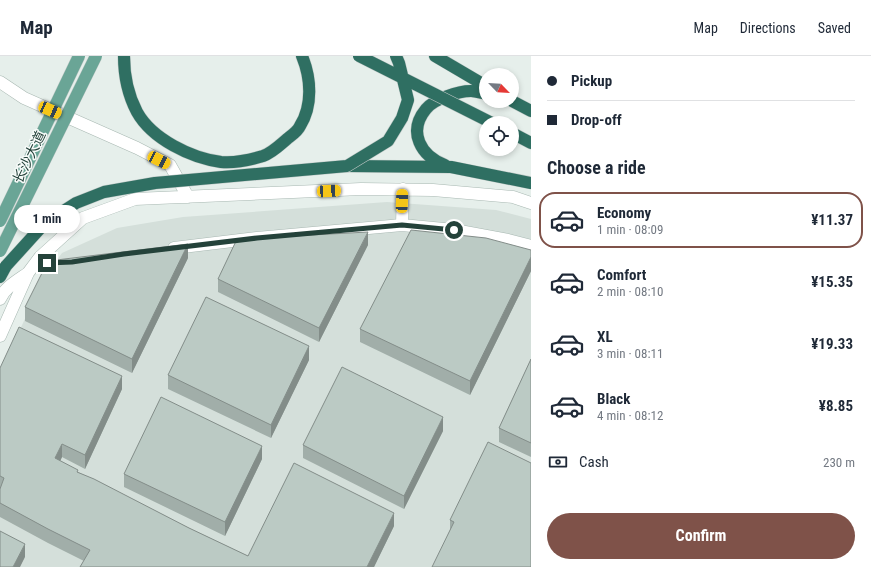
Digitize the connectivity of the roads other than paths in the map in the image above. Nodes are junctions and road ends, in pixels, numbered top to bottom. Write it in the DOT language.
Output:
graph roads {
  1 [pos="78,56"];
  2 [pos="96,56"];
  3 [pos="124,56"];
  4 [pos="302,56"];
  5 [pos="359,56"];
  6 [pos="396,56"];
  7 [pos="435,56"];
  8 [pos="0,82"];
  9 [pos="479,82"];
  10 [pos="479,92"];
  11 [pos="519,105"];
  12 [pos="531,111"];
  13 [pos="479,116"];
  14 [pos="519,137"];
  15 [pos="531,143"];
  16 [pos="347,166"];
  17 [pos="451,167"];
  18 [pos="531,183"];
  19 [pos="403,190"];
  20 [pos="188,197"];
  21 [pos="531,203"];
  22 [pos="0,220"];
  23 [pos="402,225"];
  24 [pos="531,246"];
  25 [pos="163,249"];
  26 [pos="0,251"];
  27 [pos="50,263"];
  28 [pos="32,268"];
  29 [pos="0,277"];
  30 [pos="0,299"];
  31 [pos="0,336"];
  1 -- 22 [label="main road, bridge"];
  2 -- 26 [label="main road, 长沙大道, bridge"];
  3 -- 4 [label="highway"];
  5 -- 13 [label="highway, bridge"];
  6 -- 16 [label="highway, bridge"];
  7 -- 9 [label="highway"];
  8 -- 20 [label="street"];
  10 -- 17 [label="highway"];
  11 -- 12 [label="highway"];
  14 -- 15 [label="highway"];
  16 -- 17 [label="highway"];
  16 -- 29 [label="highway, bridge"];
  17 -- 18 [label="highway"];
  19 -- 20 [label="street"];
  19 -- 21 [label="street"];
  19 -- 23 [label="street"];
  20 -- 28 [label="street"];
  23 -- 24 [label="street"];
  23 -- 25 [label="street"];
  27 -- 28 [label="street"];
  28 -- 30 [label="street"];
  28 -- 31 [label="street"];
}
